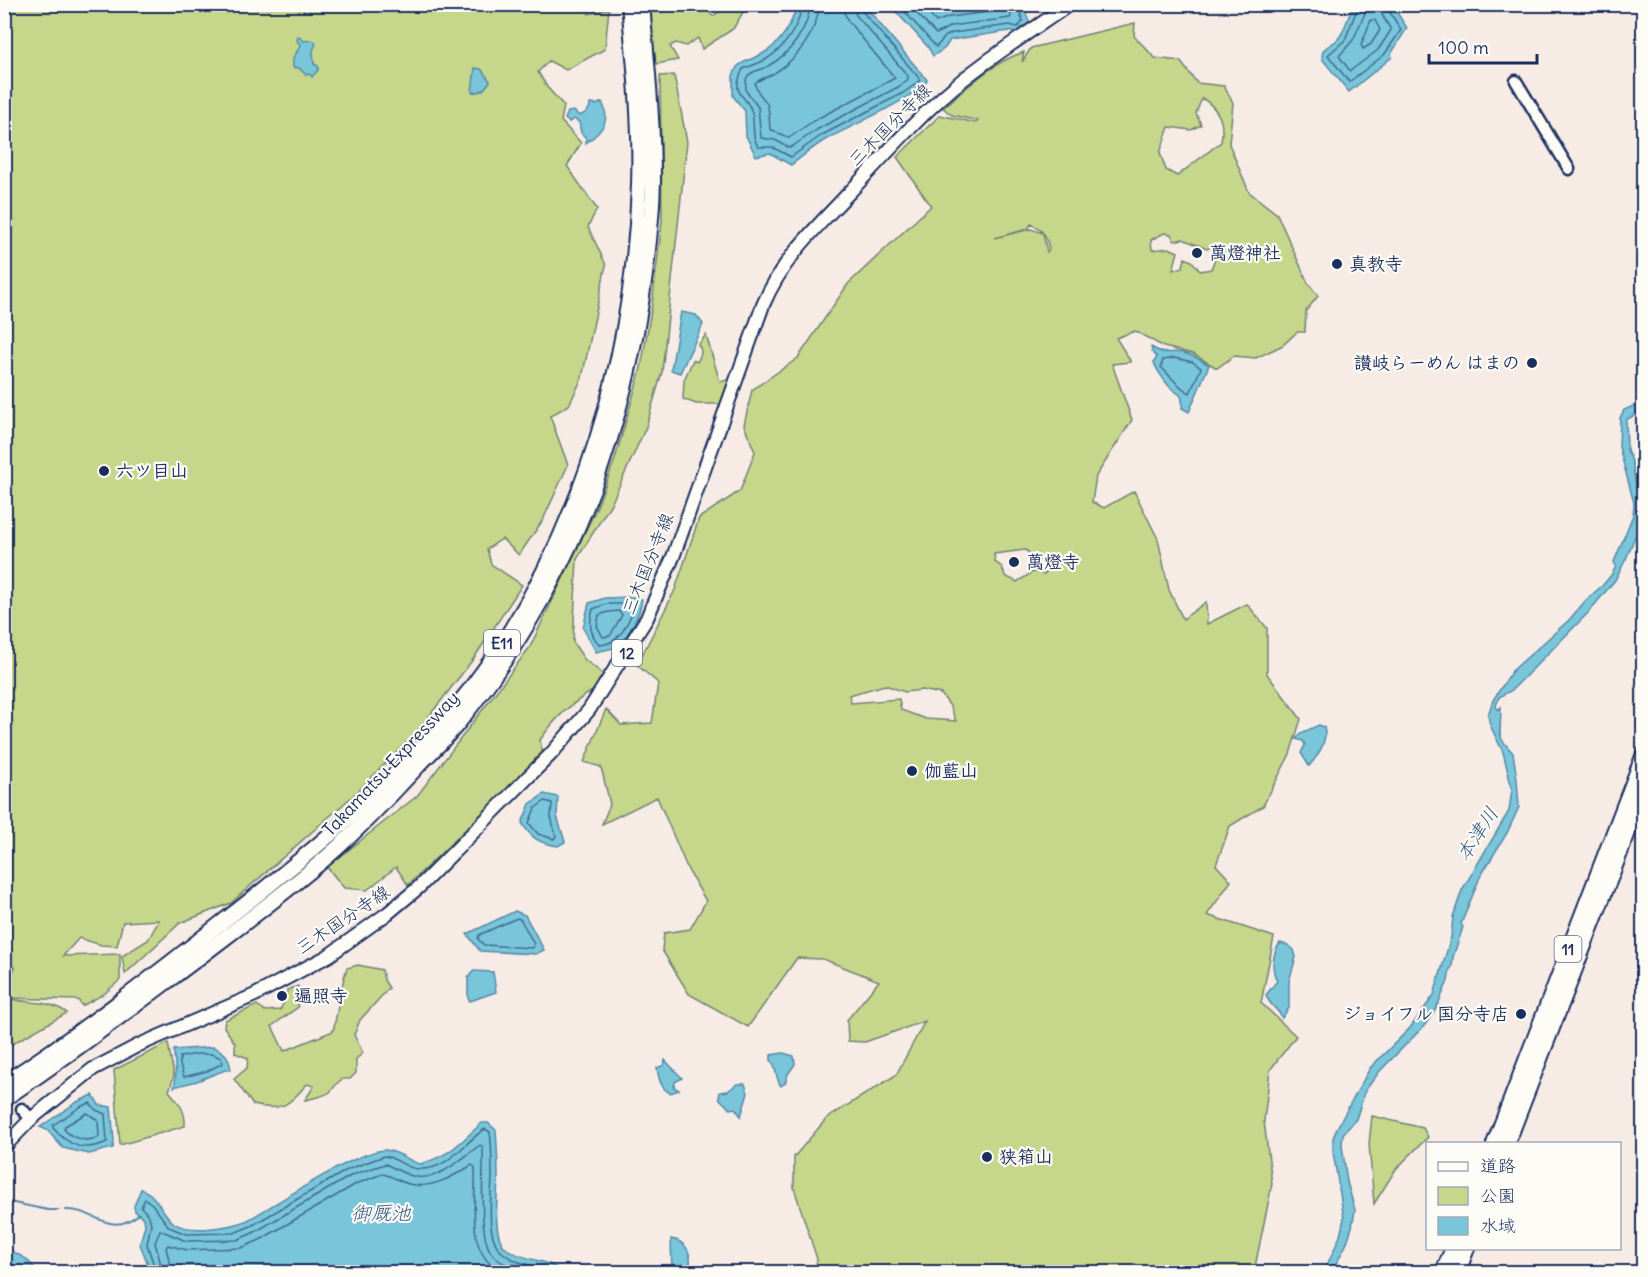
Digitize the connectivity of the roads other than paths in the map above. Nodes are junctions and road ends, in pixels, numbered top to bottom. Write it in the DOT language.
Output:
graph roads {
  1 [pos="629,4"];
  2 [pos="642,4"];
  3 [pos="1070,4"];
  4 [pos="1516,81"];
  5 [pos="1569,169"];
  6 [pos="1644,754"];
  7 [pos="1644,791"];
  8 [pos="132,1008"];
  9 [pos="4,1083"];
  10 [pos="4,1099"];
  11 [pos="4,1109"];
  12 [pos="22,1109"];
  13 [pos="31,1119"];
  14 [pos="1494,1142"];
  15 [pos="1508,1142"];
  16 [pos="4,1147"];
  17 [pos="1452,1250"];
  18 [pos="1466,1250"];
  19 [pos="1443,1272"];
  20 [pos="1458,1272"];
  1 -- 9 [label="highway, Takamatsu Expressway / E11"];
  2 -- 8 [label="highway, Takamatsu Expressway / E11"];
  3 -- 13 [label="main road, 三木国分寺線 / 12"];
  4 -- 5 [label="street"];
  6 -- 14 [label="highway, 11"];
  7 -- 15 [label="highway, 11"];
  8 -- 10 [label="highway, Takamatsu Expressway / E11"];
  8 -- 11 [label="highway"];
  12 -- 13 [label="street"];
  13 -- 16 [label="main road, 三木国分寺線 / 12"];
  17 -- 19 [label="highway"];
  18 -- 20 [label="highway"];
}
